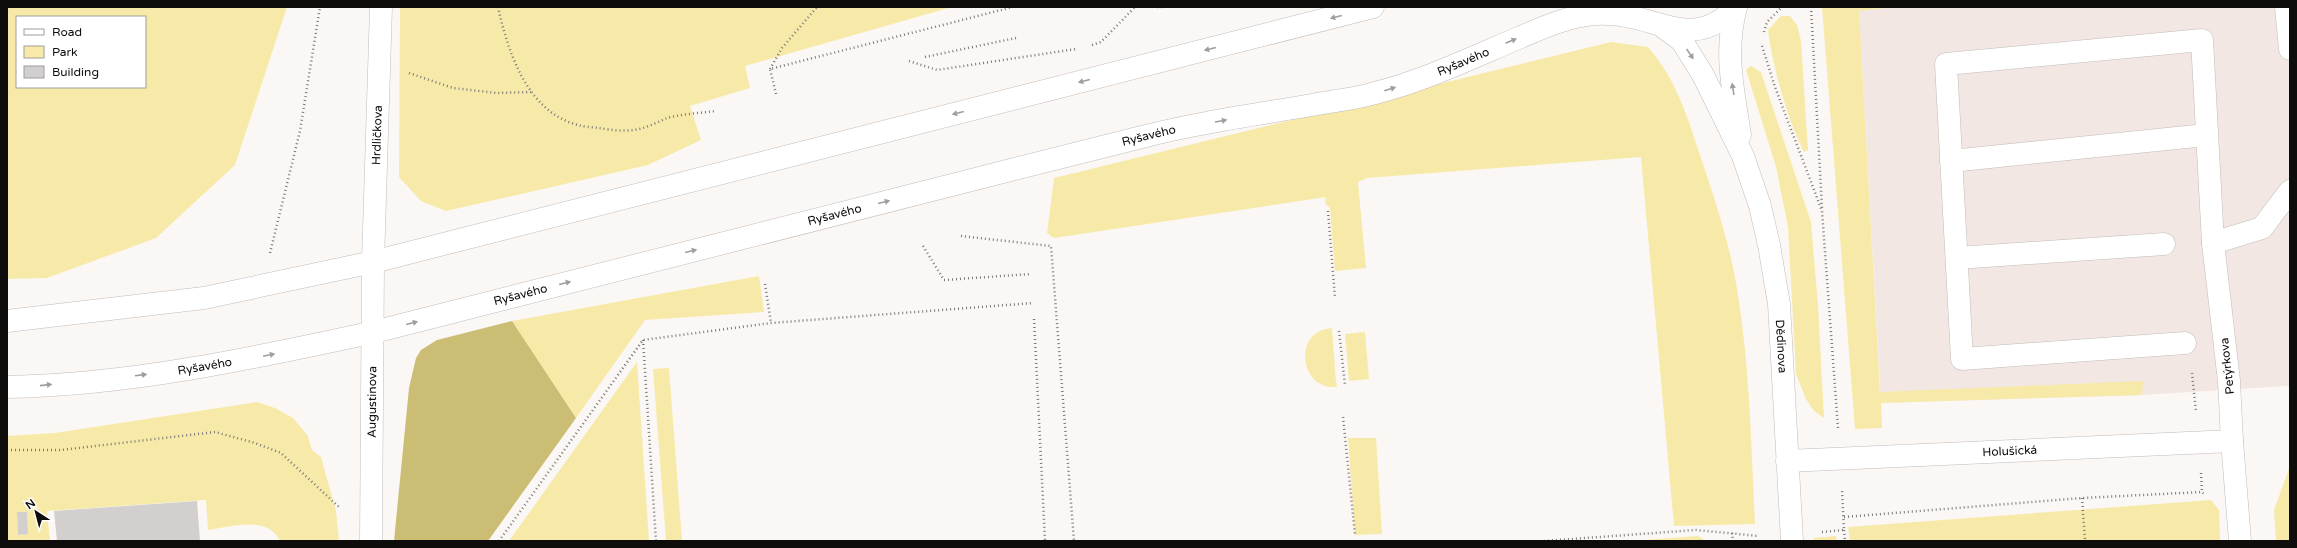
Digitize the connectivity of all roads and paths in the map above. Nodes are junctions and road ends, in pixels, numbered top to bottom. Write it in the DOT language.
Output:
graph roads {
  1 [pos="320,7"];
  2 [pos="381,7"];
  3 [pos="498,7"];
  4 [pos="817,7"];
  5 [pos="1013,7"];
  6 [pos="1135,7"];
  7 [pos="1157,7"];
  8 [pos="1164,7"];
  9 [pos="1373,7"];
  10 [pos="1632,7"];
  11 [pos="1736,7"];
  12 [pos="1782,7"];
  13 [pos="1811,7"];
  14 [pos="2286,7"];
  15 [pos="1658,25"];
  16 [pos="1763,35"];
  17 [pos="1016,38"];
  18 [pos="1761,42"];
  19 [pos="1090,46"];
  20 [pos="1084,48"];
  21 [pos="2290,49"];
  22 [pos="925,57"];
  23 [pos="909,61"];
  24 [pos="770,69"];
  25 [pos="379,74"];
  26 [pos="531,92"];
  27 [pos="776,94"];
  28 [pos="716,111"];
  29 [pos="2206,135"];
  30 [pos="1743,156"];
  31 [pos="1951,161"];
  32 [pos="2290,191"];
  33 [pos="1328,211"];
  34 [pos="1822,211"];
  35 [pos="961,236"];
  36 [pos="2212,243"];
  37 [pos="2164,244"];
  38 [pos="923,246"];
  39 [pos="1957,258"];
  40 [pos="374,262"];
  41 [pos="1031,274"];
  42 [pos="765,284"];
  43 [pos="263,287"];
  44 [pos="1335,298"];
  45 [pos="1034,303"];
  46 [pos="1034,319"];
  47 [pos="7,321"];
  48 [pos="771,323"];
  49 [pos="374,332"];
  50 [pos="1339,332"];
  51 [pos="643,340"];
  52 [pos="2185,343"];
  53 [pos="1345,385"];
  54 [pos="7,387"];
  55 [pos="1343,417"];
  56 [pos="1838,431"];
  57 [pos="2232,441"];
  58 [pos="7,450"];
  59 [pos="1788,461"];
  60 [pos="1842,490"];
  61 [pos="2206,497"];
  62 [pos="2082,498"];
  63 [pos="344,512"];
  64 [pos="1844,517"];
  65 [pos="1844,530"];
  66 [pos="1820,532"];
  67 [pos="1732,533"];
  68 [pos="1355,535"];
  69 [pos="1759,536"];
  70 [pos="371,541"];
  71 [pos="498,541"];
  72 [pos="656,541"];
  73 [pos="1045,541"];
  74 [pos="1074,541"];
  75 [pos="1544,541"];
  76 [pos="1733,541"];
  77 [pos="1792,541"];
  78 [pos="1845,541"];
  79 [pos="2085,541"];
  80 [pos="2240,541"];
  1 -- 43 [label="path"];
  2 -- 25 [label="main road, Hrdličkova"];
  3 -- 26 [label="path"];
  4 -- 24 [label="path"];
  5 -- 24 [label="path"];
  6 -- 19 [label="path"];
  7 -- 8 [label="path"];
  9 -- 40 [label="main road, one-way"];
  10 -- 15 [label="main road"];
  11 -- 15 [label="main road, Ryšavého"];
  30 -- 11 [label="main road, Dědinova, one-way"];
  12 -- 16 [label="path"];
  13 -- 34 [label="path"];
  14 -- 21 [label="main road"];
  15 -- 30 [label="main road, Dědinova, one-way"];
  49 -- 15 [label="main road, Ryšavého, one-way"];
  17 -- 22 [label="path"];
  18 -- 34 [label="path"];
  20 -- 23 [label="path"];
  24 -- 27 [label="path"];
  25 -- 26 [label="path"];
  25 -- 40 [label="main road, Hrdličkova"];
  26 -- 28 [label="path"];
  29 -- 31 [label="main road"];
  29 -- 31 [label="main road, Petýrkova"];
  29 -- 36 [label="main road, Petýrkova"];
  30 -- 59 [label="main road, Dědinova"];
  31 -- 39 [label="main road"];
  32 -- 36 [label="main road"];
  33 -- 44 [label="path"];
  34 -- 56 [label="path"];
  35 -- 74 [label="path"];
  36 -- 57 [label="main road, Petýrkova"];
  37 -- 39 [label="main road"];
  38 -- 41 [label="path"];
  39 -- 52 [label="main road"];
  40 -- 43 [label="main road"];
  40 -- 49 [label="main road, Augustinova"];
  42 -- 48 [label="path"];
  43 -- 47 [label="main road"];
  45 -- 48 [label="path"];
  46 -- 73 [label="path"];
  48 -- 51 [label="path"];
  54 -- 49 [label="main road, Ryšavého, one-way"];
  49 -- 70 [label="main road, Augustinova"];
  50 -- 53 [label="path"];
  51 -- 71 [label="path"];
  51 -- 72 [label="path"];
  55 -- 68 [label="path"];
  57 -- 59 [label="main road, Holušická"];
  57 -- 80 [label="main road, Petýrkova"];
  58 -- 63 [label="path"];
  59 -- 77 [label="main road, Dědinova"];
  60 -- 64 [label="path"];
  61 -- 62 [label="path"];
  62 -- 64 [label="path"];
  62 -- 79 [label="path"];
  64 -- 65 [label="path"];
  65 -- 66 [label="path"];
  65 -- 78 [label="path"];
  67 -- 69 [label="path"];
  67 -- 75 [label="path"];
  67 -- 76 [label="path"];
}
